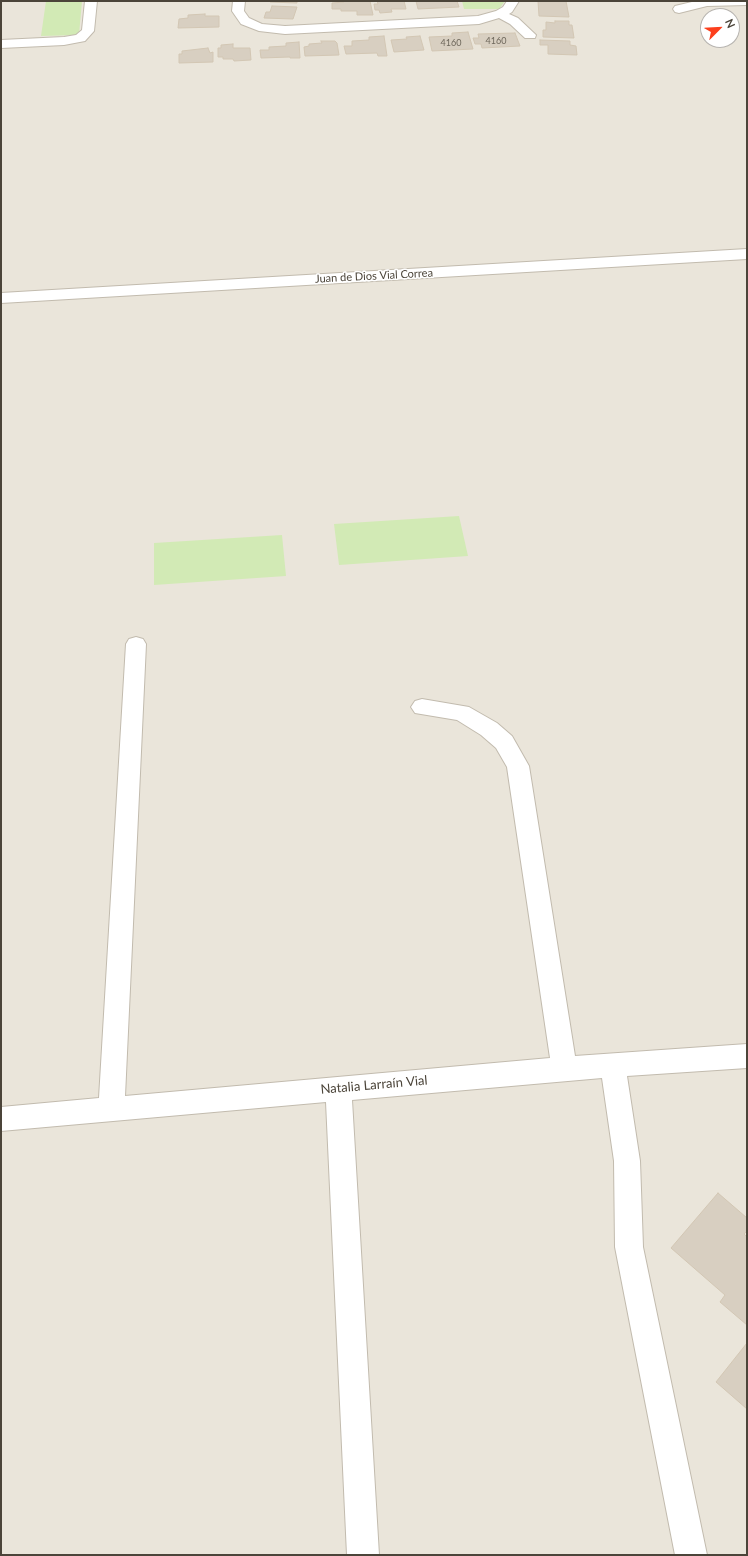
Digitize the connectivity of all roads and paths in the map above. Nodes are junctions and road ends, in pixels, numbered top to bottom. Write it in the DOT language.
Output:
graph roads {
  1 [pos="91,1"];
  2 [pos="238,1"];
  3 [pos="513,1"];
  4 [pos="739,1"];
  5 [pos="706,2"];
  6 [pos="679,9"];
  7 [pos="500,14"];
  8 [pos="530,35"];
  9 [pos="1,44"];
  10 [pos="747,254"];
  11 [pos="1,298"];
  12 [pos="136,644"];
  13 [pos="422,708"];
  14 [pos="747,1056"];
  15 [pos="613,1066"];
  16 [pos="564,1069"];
  17 [pos="338,1088"];
  18 [pos="111,1109"];
  19 [pos="1,1119"];
  20 [pos="363,1555"];
  21 [pos="691,1555"];
  1 -- 9 [label="street"];
  2 -- 7 [label="street"];
  3 -- 7 [label="street"];
  4 -- 5 [label="street"];
  5 -- 6 [label="street"];
  7 -- 8 [label="street"];
  10 -- 11 [label="street, Juan de Dios Vial Correa"];
  12 -- 18 [label="street"];
  13 -- 16 [label="street"];
  14 -- 15 [label="street, Natalia Larraín Vial"];
  15 -- 16 [label="street, Natalia Larraín Vial"];
  15 -- 21 [label="street"];
  16 -- 17 [label="street, Natalia Larraín Vial"];
  17 -- 18 [label="street, Natalia Larraín Vial"];
  17 -- 20 [label="street"];
  18 -- 19 [label="street, Natalia Larraín Vial"];
}
